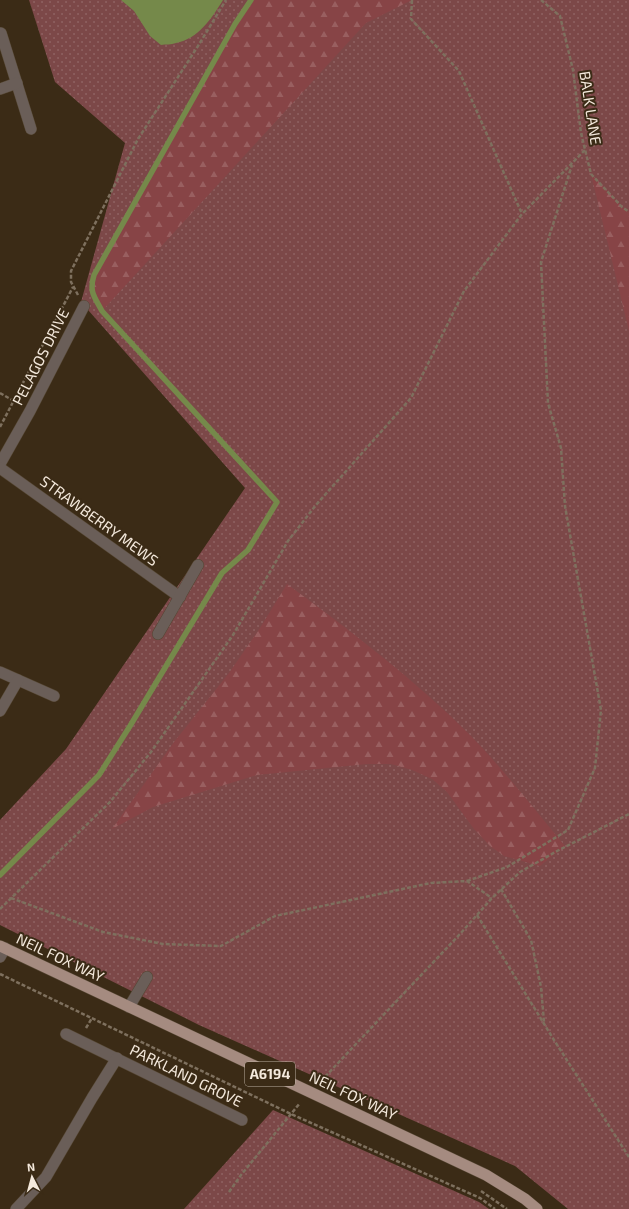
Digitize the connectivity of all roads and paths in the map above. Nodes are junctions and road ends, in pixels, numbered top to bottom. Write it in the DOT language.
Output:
graph roads {
  1 [pos="226,0"];
  2 [pos="412,0"];
  3 [pos="541,0"];
  4 [pos="1,33"];
  5 [pos="17,83"];
  6 [pos="0,89"];
  7 [pos="31,129"];
  8 [pos="585,150"];
  9 [pos="572,163"];
  10 [pos="629,212"];
  11 [pos="522,214"];
  12 [pos="74,287"];
  13 [pos="84,306"];
  14 [pos="0,394"];
  15 [pos="14,401"];
  16 [pos="30,411"];
  17 [pos="0,426"];
  18 [pos="0,464"];
  19 [pos="0,468"];
  20 [pos="198,565"];
  21 [pos="180,597"];
  22 [pos="158,634"];
  23 [pos="0,672"];
  24 [pos="18,680"];
  25 [pos="54,696"];
  26 [pos="0,711"];
  27 [pos="629,814"];
  28 [pos="467,881"];
  29 [pos="502,889"];
  30 [pos="11,898"];
  31 [pos="492,898"];
  32 [pos="0,909"];
  33 [pos="477,915"];
  34 [pos="2,950"];
  35 [pos="0,974"];
  36 [pos="147,977"];
  37 [pos="129,1007"];
  38 [pos="544,1023"];
  39 [pos="66,1034"];
  40 [pos="117,1058"];
  41 [pos="310,1093"];
  42 [pos="291,1114"];
  43 [pos="242,1120"];
  44 [pos="629,1157"];
  45 [pos="229,1192"];
  46 [pos="16,1209"];
  47 [pos="495,1209"];
  48 [pos="536,1209"];
  1 -- 12 [label="path"];
  2 -- 11 [label="path"];
  3 -- 8 [label="path, BALK LANE"];
  4 -- 5 [label="street"];
  5 -- 6 [label="street"];
  5 -- 7 [label="street"];
  8 -- 9 [label="path"];
  8 -- 10 [label="path, BALK LANE"];
  9 -- 11 [label="path"];
  9 -- 28 [label="path"];
  11 -- 30 [label="path"];
  12 -- 13 [label="path"];
  12 -- 15 [label="path"];
  13 -- 16 [label="street, PELAGOS DRIVE"];
  14 -- 15 [label="path"];
  15 -- 16 [label="path"];
  15 -- 17 [label="path"];
  16 -- 18 [label="street, PELAGOS DRIVE"];
  19 -- 21 [label="street, STRAWBERRY MEWS"];
  20 -- 21 [label="street"];
  21 -- 22 [label="street"];
  23 -- 24 [label="street"];
  24 -- 25 [label="street"];
  24 -- 26 [label="street"];
  27 -- 29 [label="path"];
  28 -- 30 [label="path"];
  28 -- 31 [label="path"];
  29 -- 31 [label="path"];
  29 -- 38 [label="path"];
  30 -- 32 [label="path"];
  31 -- 33 [label="path"];
  33 -- 38 [label="path"];
  33 -- 41 [label="path"];
  34 -- 37 [label="main road, NEIL FOX WAY / A6194"];
  35 -- 42 [label="path"];
  36 -- 37 [label="street"];
  37 -- 41 [label="main road, NEIL FOX WAY / A6194"];
  38 -- 44 [label="path"];
  39 -- 40 [label="street, PARKLAND GROVE"];
  40 -- 43 [label="street, PARKLAND GROVE"];
  40 -- 46 [label="street, PARKLAND GROVE"];
  41 -- 42 [label="path"];
  41 -- 48 [label="main road, NEIL FOX WAY / A6194"];
  42 -- 45 [label="path"];
  42 -- 47 [label="path"];
}
